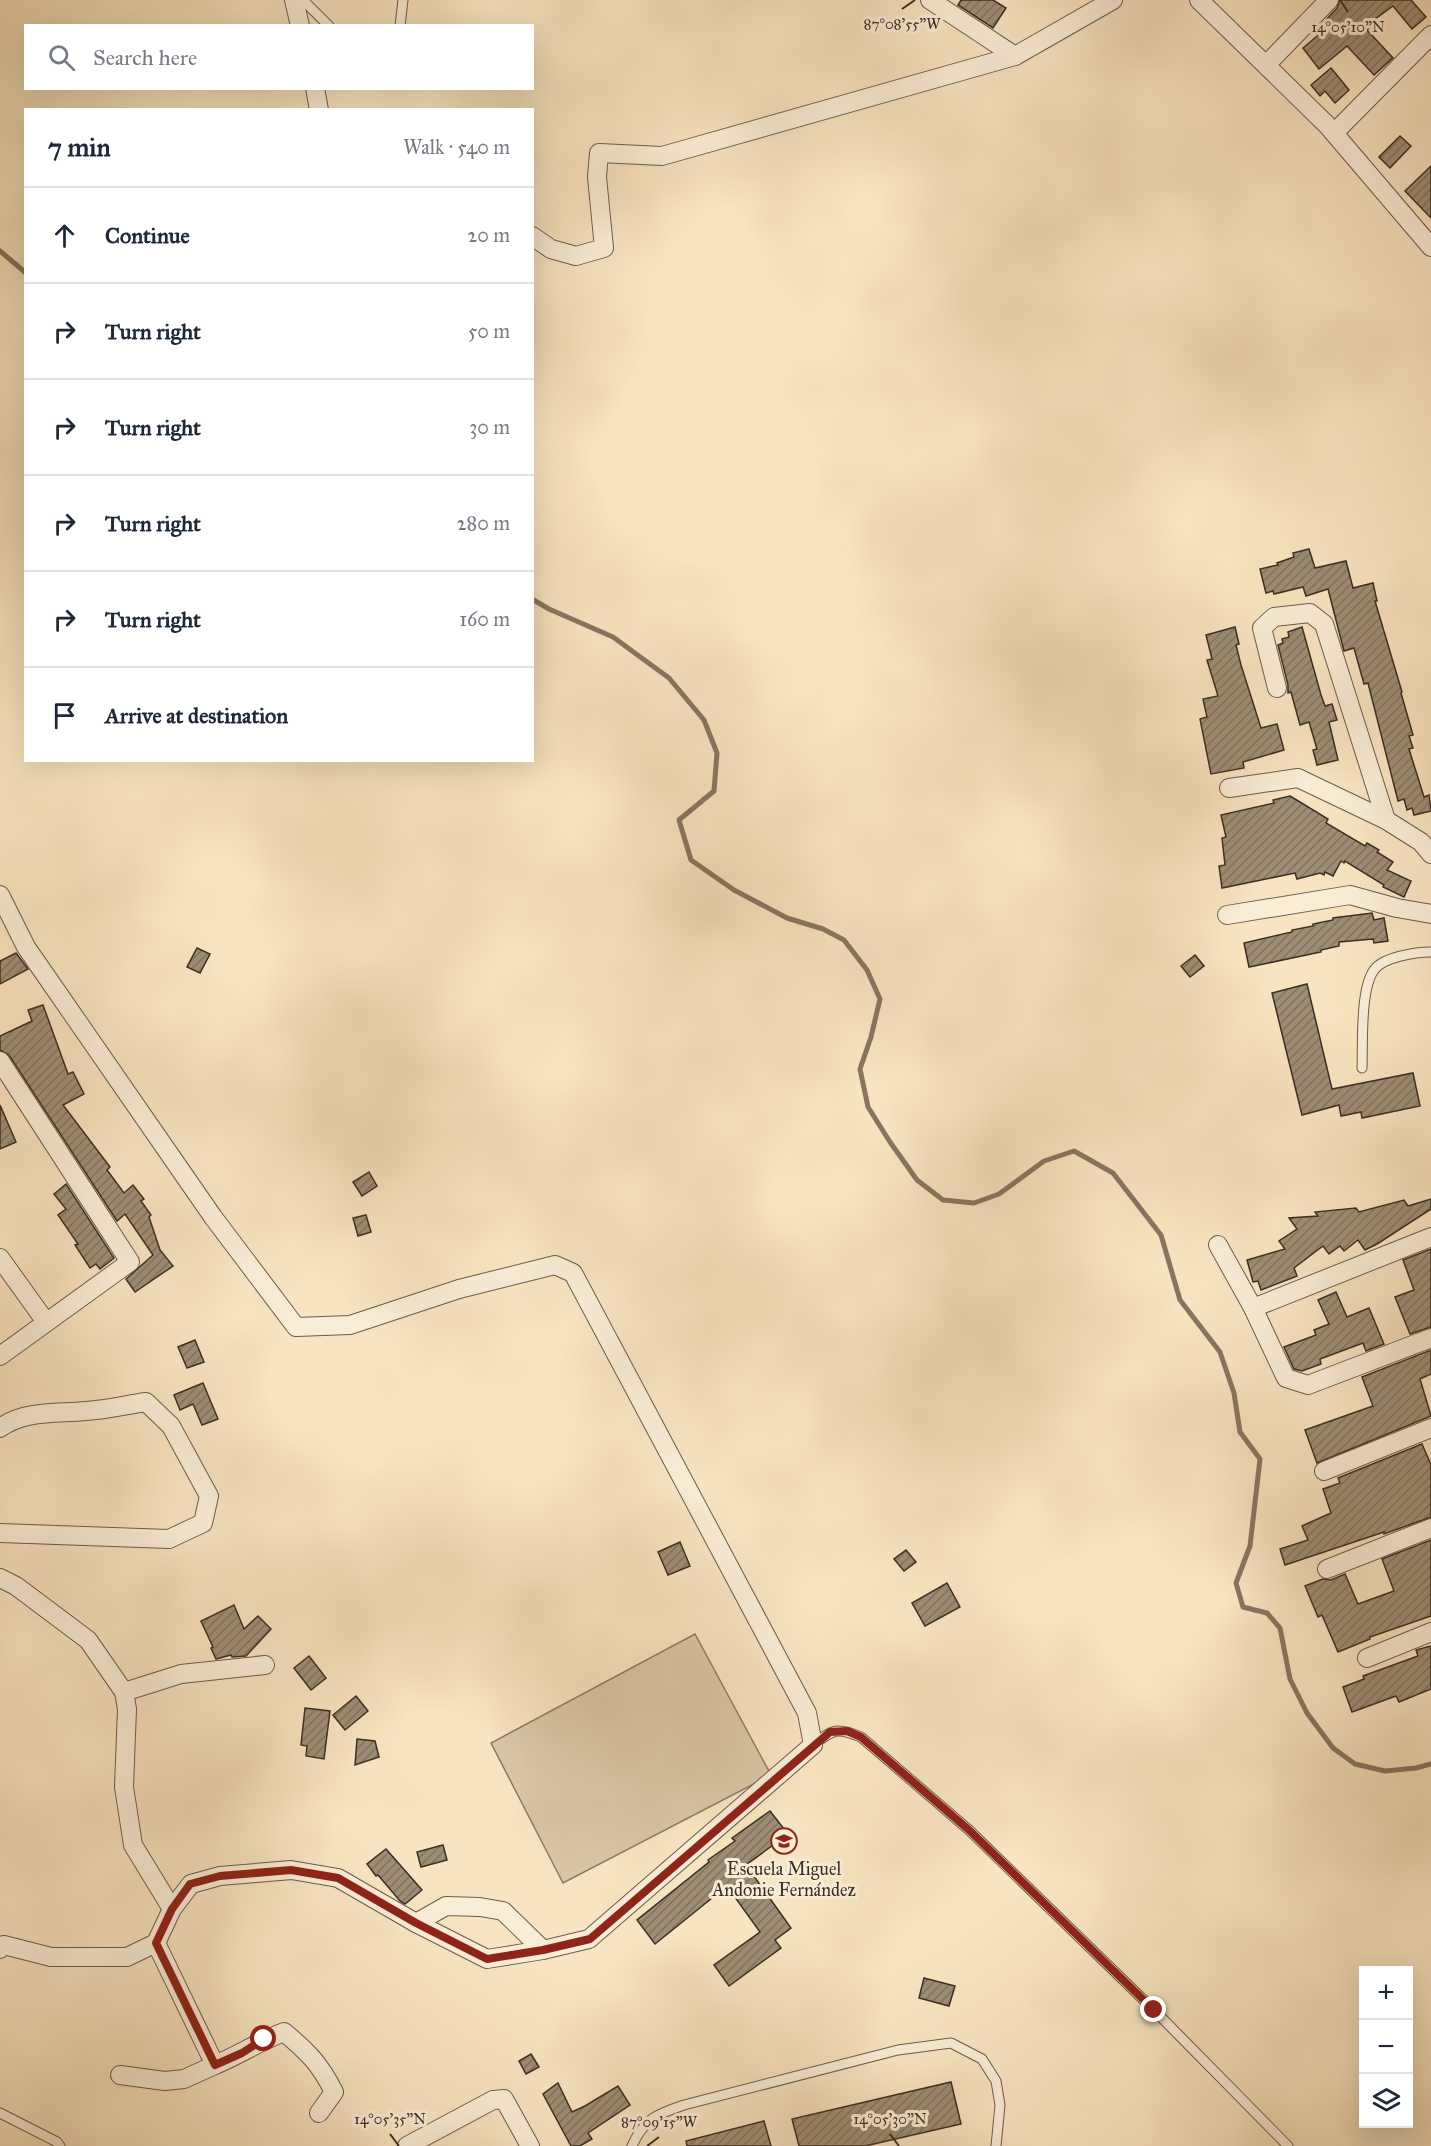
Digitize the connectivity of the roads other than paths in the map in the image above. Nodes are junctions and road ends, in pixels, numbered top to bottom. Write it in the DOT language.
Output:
graph roads {
  1 [pos="294,0"];
  2 [pos="303,0"];
  3 [pos="403,0"];
  4 [pos="1113,0"];
  5 [pos="1199,0"];
  6 [pos="1329,0"];
  7 [pos="939,3"];
  8 [pos="300,24"];
  9 [pos="326,24"];
  10 [pos="400,24"];
  11 [pos="1429,42"];
  12 [pos="1015,56"];
  13 [pos="1267,64"];
  14 [pos="315,90"];
  15 [pos="319,108"];
  16 [pos="1334,133"];
  17 [pos="534,237"];
  18 [pos="1431,247"];
  19 [pos="1277,688"];
  20 [pos="1229,788"];
  21 [pos="1386,820"];
  22 [pos="1431,854"];
  23 [pos="0,895"];
  24 [pos="1431,914"];
  25 [pos="1227,915"];
  26 [pos="1431,952"];
  27 [pos="0,1061"];
  28 [pos="1362,1068"];
  29 [pos="1431,1237"];
  30 [pos="1218,1245"];
  31 [pos="0,1258"];
  32 [pos="1253,1308"];
  33 [pos="46,1322"];
  34 [pos="1431,1338"];
  35 [pos="0,1356"];
  36 [pos="0,1428"];
  37 [pos="1431,1428"];
  38 [pos="1324,1471"];
  39 [pos="1431,1528"];
  40 [pos="0,1533"];
  41 [pos="1327,1569"];
  42 [pos="0,1578"];
  43 [pos="1431,1632"];
  44 [pos="1367,1658"];
  45 [pos="265,1665"];
  46 [pos="124,1692"];
  47 [pos="813,1745"];
  48 [pos="172,1909"];
  49 [pos="416,1923"];
  50 [pos="156,1943"];
  51 [pos="1,1944"];
  52 [pos="543,1950"];
  53 [pos="215,2065"];
  54 [pos="120,2075"];
  55 [pos="0,2113"];
  56 [pos="319,2113"];
  57 [pos="60,2146"];
  58 [pos="407,2146"];
  59 [pos="530,2146"];
  60 [pos="632,2146"];
  61 [pos="996,2146"];
  62 [pos="1288,2146"];
  1 -- 8 [label="street"];
  2 -- 9 [label="lane"];
  3 -- 10 [label="lane"];
  4 -- 12 [label="street"];
  5 -- 13 [label="street"];
  6 -- 13 [label="street"];
  7 -- 12 [label="street"];
  11 -- 16 [label="street"];
  12 -- 17 [label="street"];
  13 -- 16 [label="street"];
  14 -- 15 [label="street"];
  16 -- 18 [label="street"];
  19 -- 21 [label="street"];
  20 -- 21 [label="street"];
  21 -- 22 [label="street"];
  23 -- 47 [label="street"];
  24 -- 25 [label="street"];
  26 -- 28 [label="lane"];
  27 -- 33 [label="street"];
  29 -- 32 [label="street"];
  30 -- 32 [label="street"];
  31 -- 33 [label="street"];
  32 -- 34 [label="street"];
  33 -- 35 [label="street"];
  36 -- 40 [label="street"];
  37 -- 38 [label="street"];
  39 -- 41 [label="street"];
  42 -- 46 [label="street"];
  43 -- 44 [label="street"];
  45 -- 46 [label="street"];
  46 -- 48 [label="street"];
  47 -- 52 [label="street"];
  47 -- 62 [label="lane"];
  48 -- 49 [label="street"];
  48 -- 50 [label="street"];
  49 -- 52 [label="street"];
  49 -- 52 [label="street"];
  50 -- 51 [label="street"];
  50 -- 53 [label="street"];
  53 -- 54 [label="street"];
  53 -- 56 [label="street"];
  55 -- 57 [label="lane"];
  58 -- 59 [label="street"];
  60 -- 61 [label="lane"];
}
